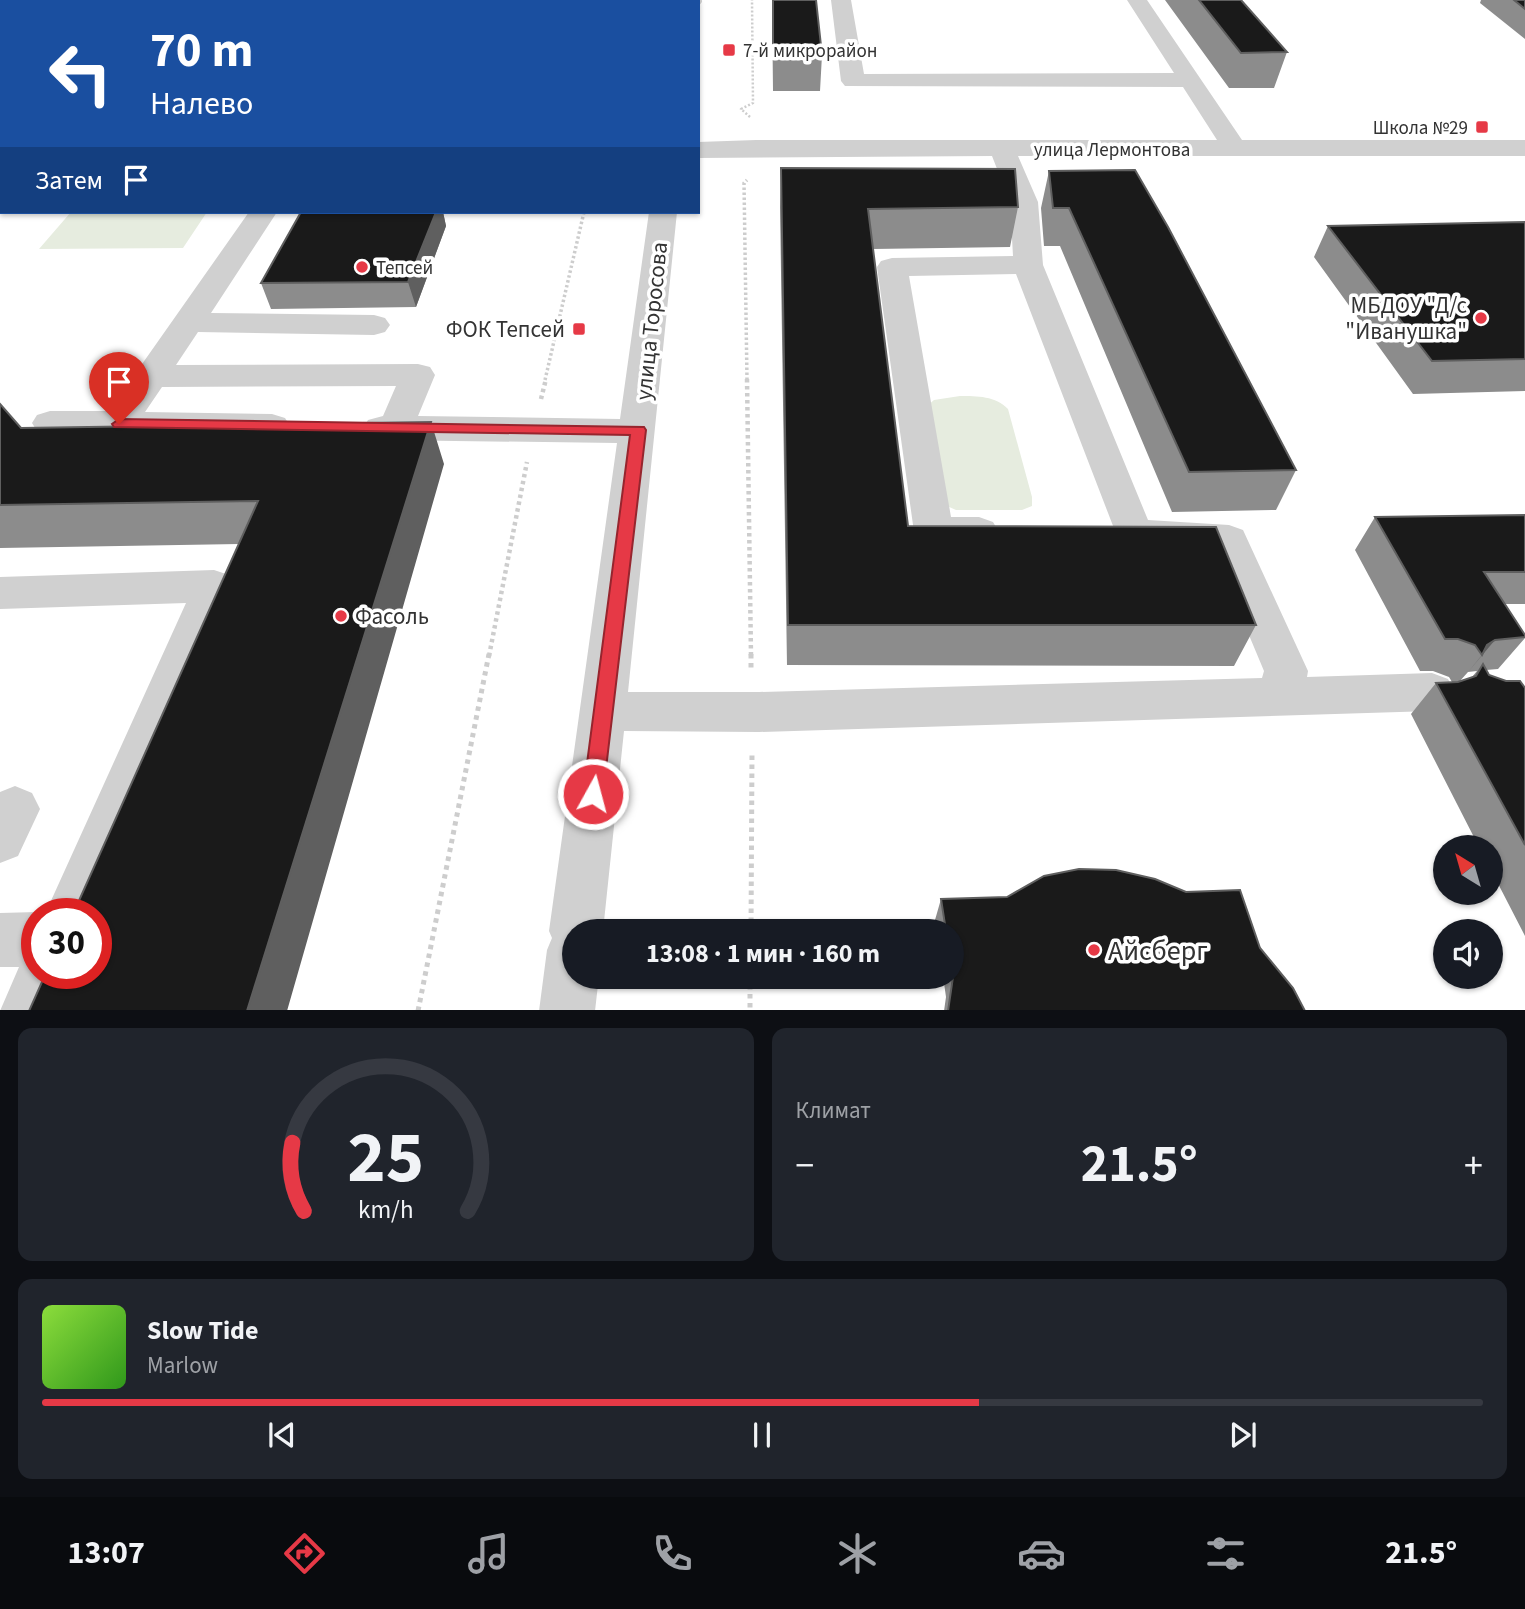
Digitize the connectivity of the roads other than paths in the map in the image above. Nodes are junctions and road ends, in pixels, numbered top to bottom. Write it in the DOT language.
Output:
graph roads {
  1 [pos="841,0"];
  2 [pos="1137,0"];
  3 [pos="1188,80"];
  4 [pos="1525,148"];
  5 [pos="1002,149"];
  6 [pos="700,150"];
  7 [pos="1236,150"];
  8 [pos="262,214"];
  9 [pos="663,214"];
  10 [pos="1028,265"];
  11 [pos="189,322"];
  12 [pos="374,325"];
  13 [pos="153,376"];
  14 [pos="50,423"];
  15 [pos="119,424"];
  16 [pos="299,426"];
  17 [pos="355,427"];
  18 [pos="396,428"];
  19 [pos="638,430"];
  20 [pos="1014,533"];
  21 [pos="1094,534"];
  22 [pos="1134,534"];
  23 [pos="0,593"];
  24 [pos="1432,692"];
  25 [pos="1280,697"];
  26 [pos="603,711"];
  27 [pos="78,898"];
  28 [pos="577,919"];
  29 [pos="21,939"];
  30 [pos="0,940"];
  31 [pos="37,989"];
  32 [pos="569,989"];
  33 [pos="28,1010"];
  34 [pos="567,1010"];
  1 -- 3 [label="street"];
  2 -- 3 [label="street"];
  3 -- 7 [label="street"];
  4 -- 7 [label="street, улица Лермонтова"];
  5 -- 6 [label="street, улица Лермонтова"];
  5 -- 7 [label="street, улица Лермонтова"];
  5 -- 10 [label="street"];
  8 -- 11 [label="street"];
  9 -- 19 [label="street, улица Торосова"];
  10 -- 20 [label="street"];
  10 -- 22 [label="street"];
  11 -- 12 [label="street"];
  11 -- 13 [label="street"];
  13 -- 15 [label="street"];
  13 -- 18 [label="street"];
  14 -- 15 [label="street"];
  15 -- 16 [label="street"];
  17 -- 18 [label="street"];
  18 -- 19 [label="street"];
  19 -- 26 [label="street, улица Торосова"];
  21 -- 22 [label="street"];
  22 -- 25 [label="street"];
  23 -- 27 [label="street"];
  24 -- 25 [label="street"];
  25 -- 26 [label="street"];
  26 -- 28 [label="street, улица Торосова"];
  29 -- 30 [label="street"];
  31 -- 33 [label="street"];
  32 -- 34 [label="street"];
}
